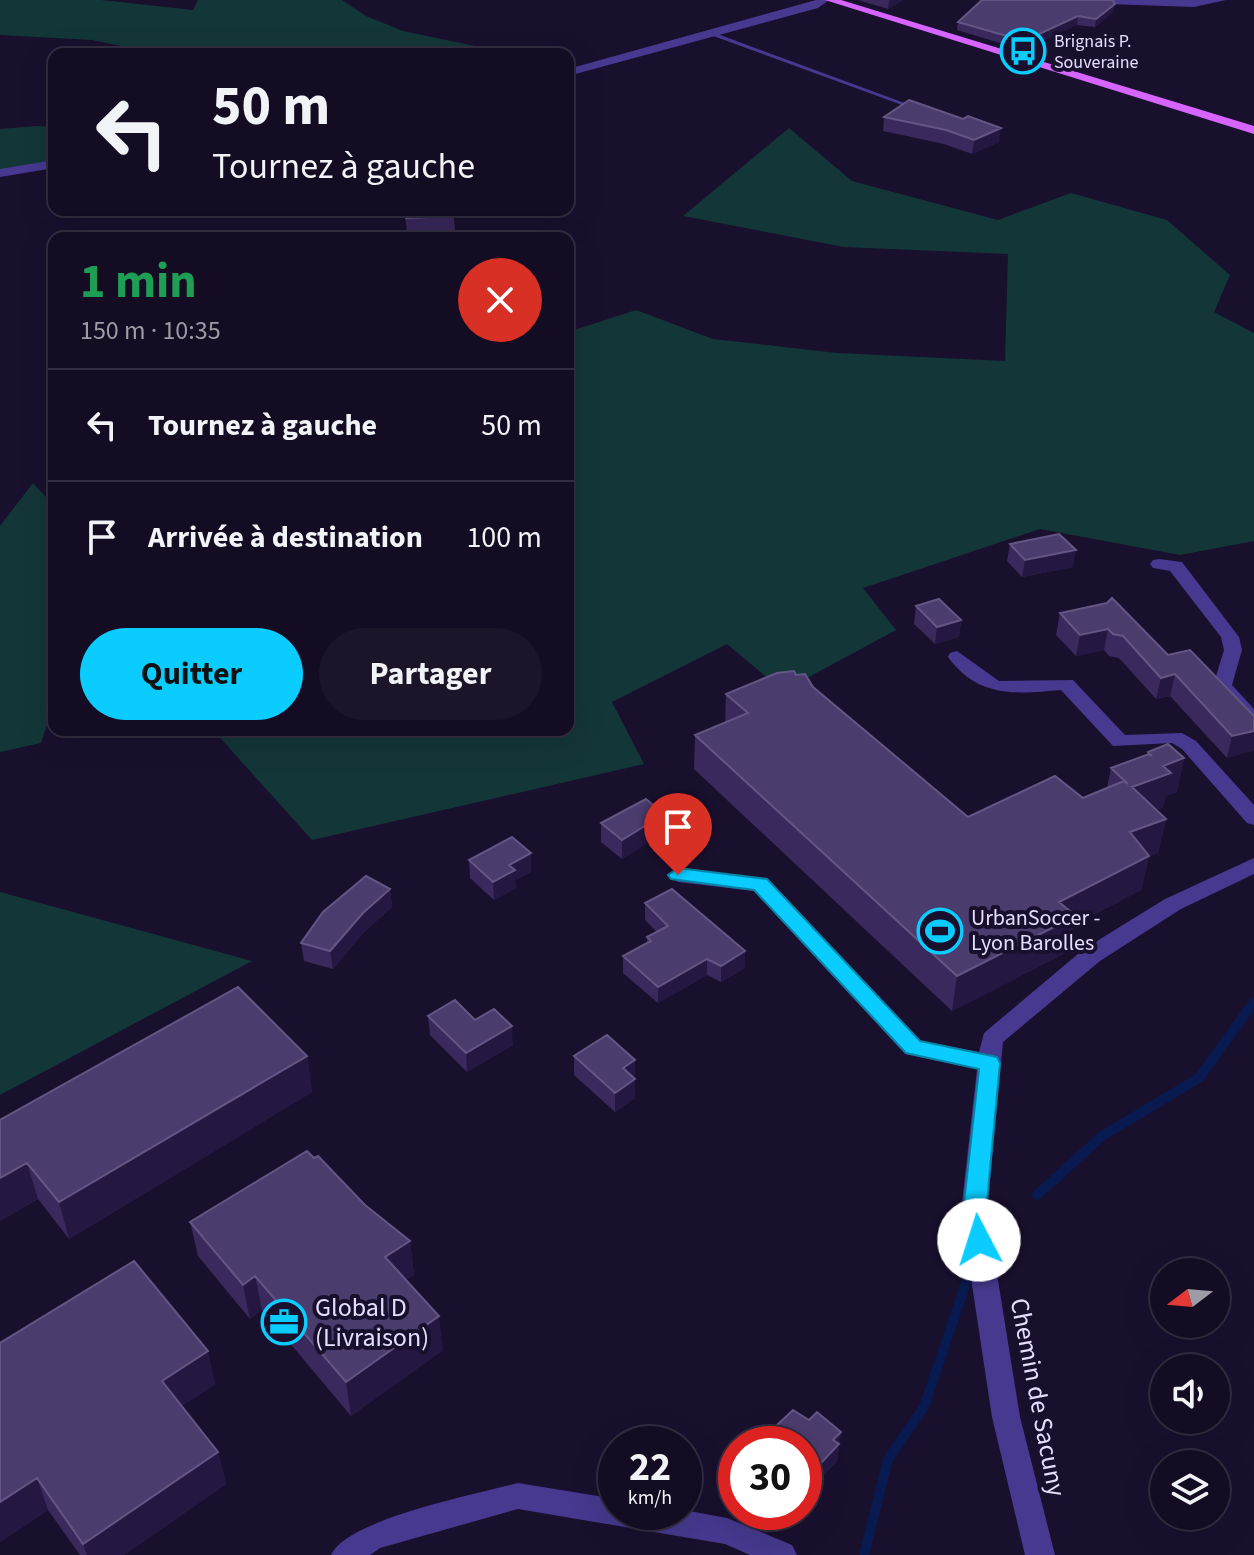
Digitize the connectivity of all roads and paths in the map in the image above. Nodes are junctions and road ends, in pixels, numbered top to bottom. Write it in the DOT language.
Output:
graph roads {
  1 [pos="824,0"];
  2 [pos="830,0"];
  3 [pos="842,0"];
  4 [pos="1079,0"];
  5 [pos="1221,0"];
  6 [pos="710,33"];
  7 [pos="574,71"];
  8 [pos="930,114"];
  9 [pos="1254,128"];
  10 [pos="48,165"];
  11 [pos="0,173"];
  12 [pos="1159,564"];
  13 [pos="957,657"];
  14 [pos="1254,720"];
  15 [pos="1254,818"];
  16 [pos="1254,865"];
  17 [pos="678,875"];
  18 [pos="990,1063"];
  19 [pos="346,1555"];
  20 [pos="782,1555"];
  21 [pos="1040,1555"];
  1 -- 6 [label="street"];
  2 -- 9 [label="main road"];
  3 -- 9 [label="main road"];
  4 -- 5 [label="street"];
  6 -- 7 [label="street"];
  6 -- 8 [label="lane"];
  10 -- 11 [label="street"];
  12 -- 14 [label="street"];
  13 -- 15 [label="street"];
  16 -- 18 [label="street, Chemin de Sacuny"];
  17 -- 18 [label="street"];
  18 -- 21 [label="street, Chemin de Sacuny"];
  19 -- 20 [label="street"];
}
